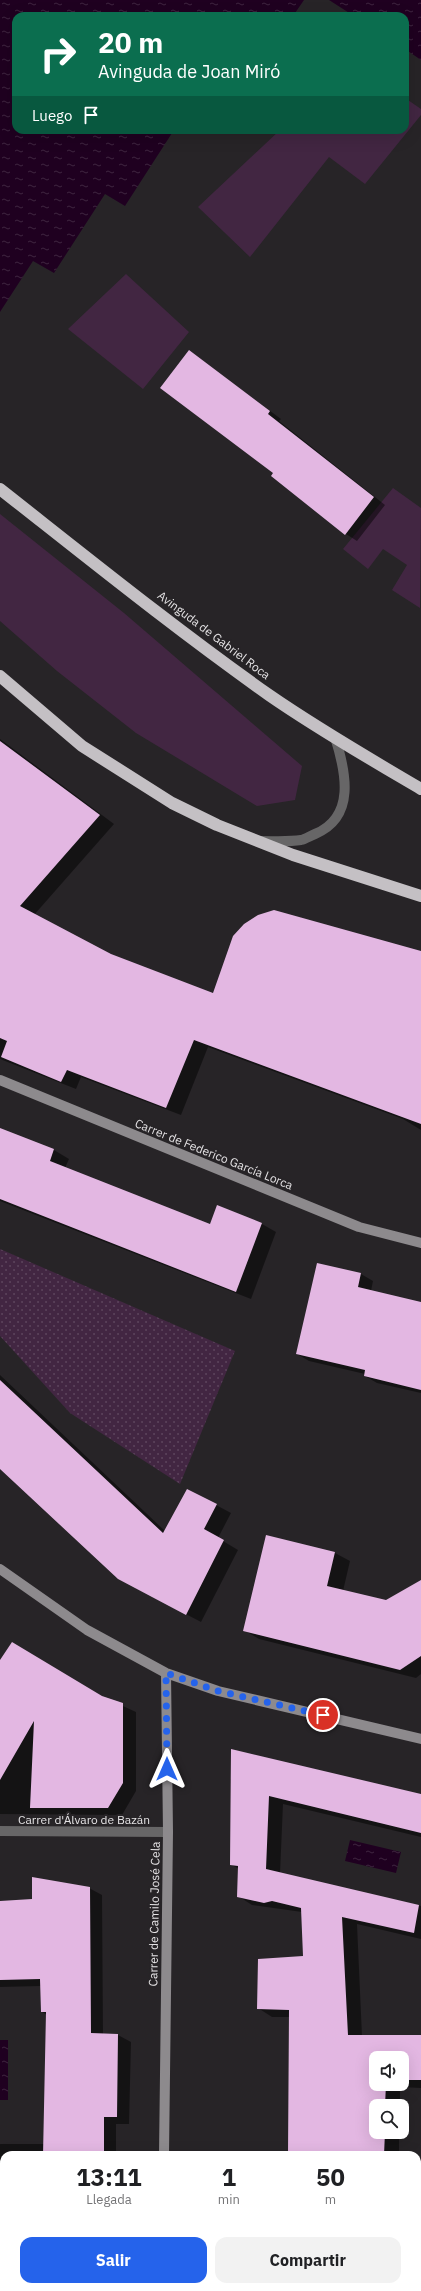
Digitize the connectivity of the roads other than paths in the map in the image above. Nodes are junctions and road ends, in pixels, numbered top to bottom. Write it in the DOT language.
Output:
graph roads {
  1 [pos="0,489"];
  2 [pos="0,676"];
  3 [pos="335,737"];
  4 [pos="421,789"];
  5 [pos="256,842"];
  6 [pos="421,896"];
  7 [pos="0,1080"];
  8 [pos="421,1243"];
  9 [pos="0,1569"];
  10 [pos="166,1673"];
  11 [pos="421,1739"];
  12 [pos="0,1831"];
  13 [pos="168,1832"];
  14 [pos="164,2151"];
  1 -- 3 [label="highway, Avinguda de Gabriel Roca"];
  2 -- 5 [label="highway"];
  3 -- 4 [label="highway, Avinguda de Gabriel Roca"];
  3 -- 5 [label="street"];
  5 -- 6 [label="highway"];
  7 -- 8 [label="street, Carrer de Federico García Lorca"];
  9 -- 10 [label="street"];
  10 -- 11 [label="street"];
  10 -- 13 [label="street, Carrer de Camilo José Cela"];
  12 -- 13 [label="street, Carrer d'Álvaro de Bazán"];
  13 -- 14 [label="street, Carrer de Camilo José Cela"];
}
